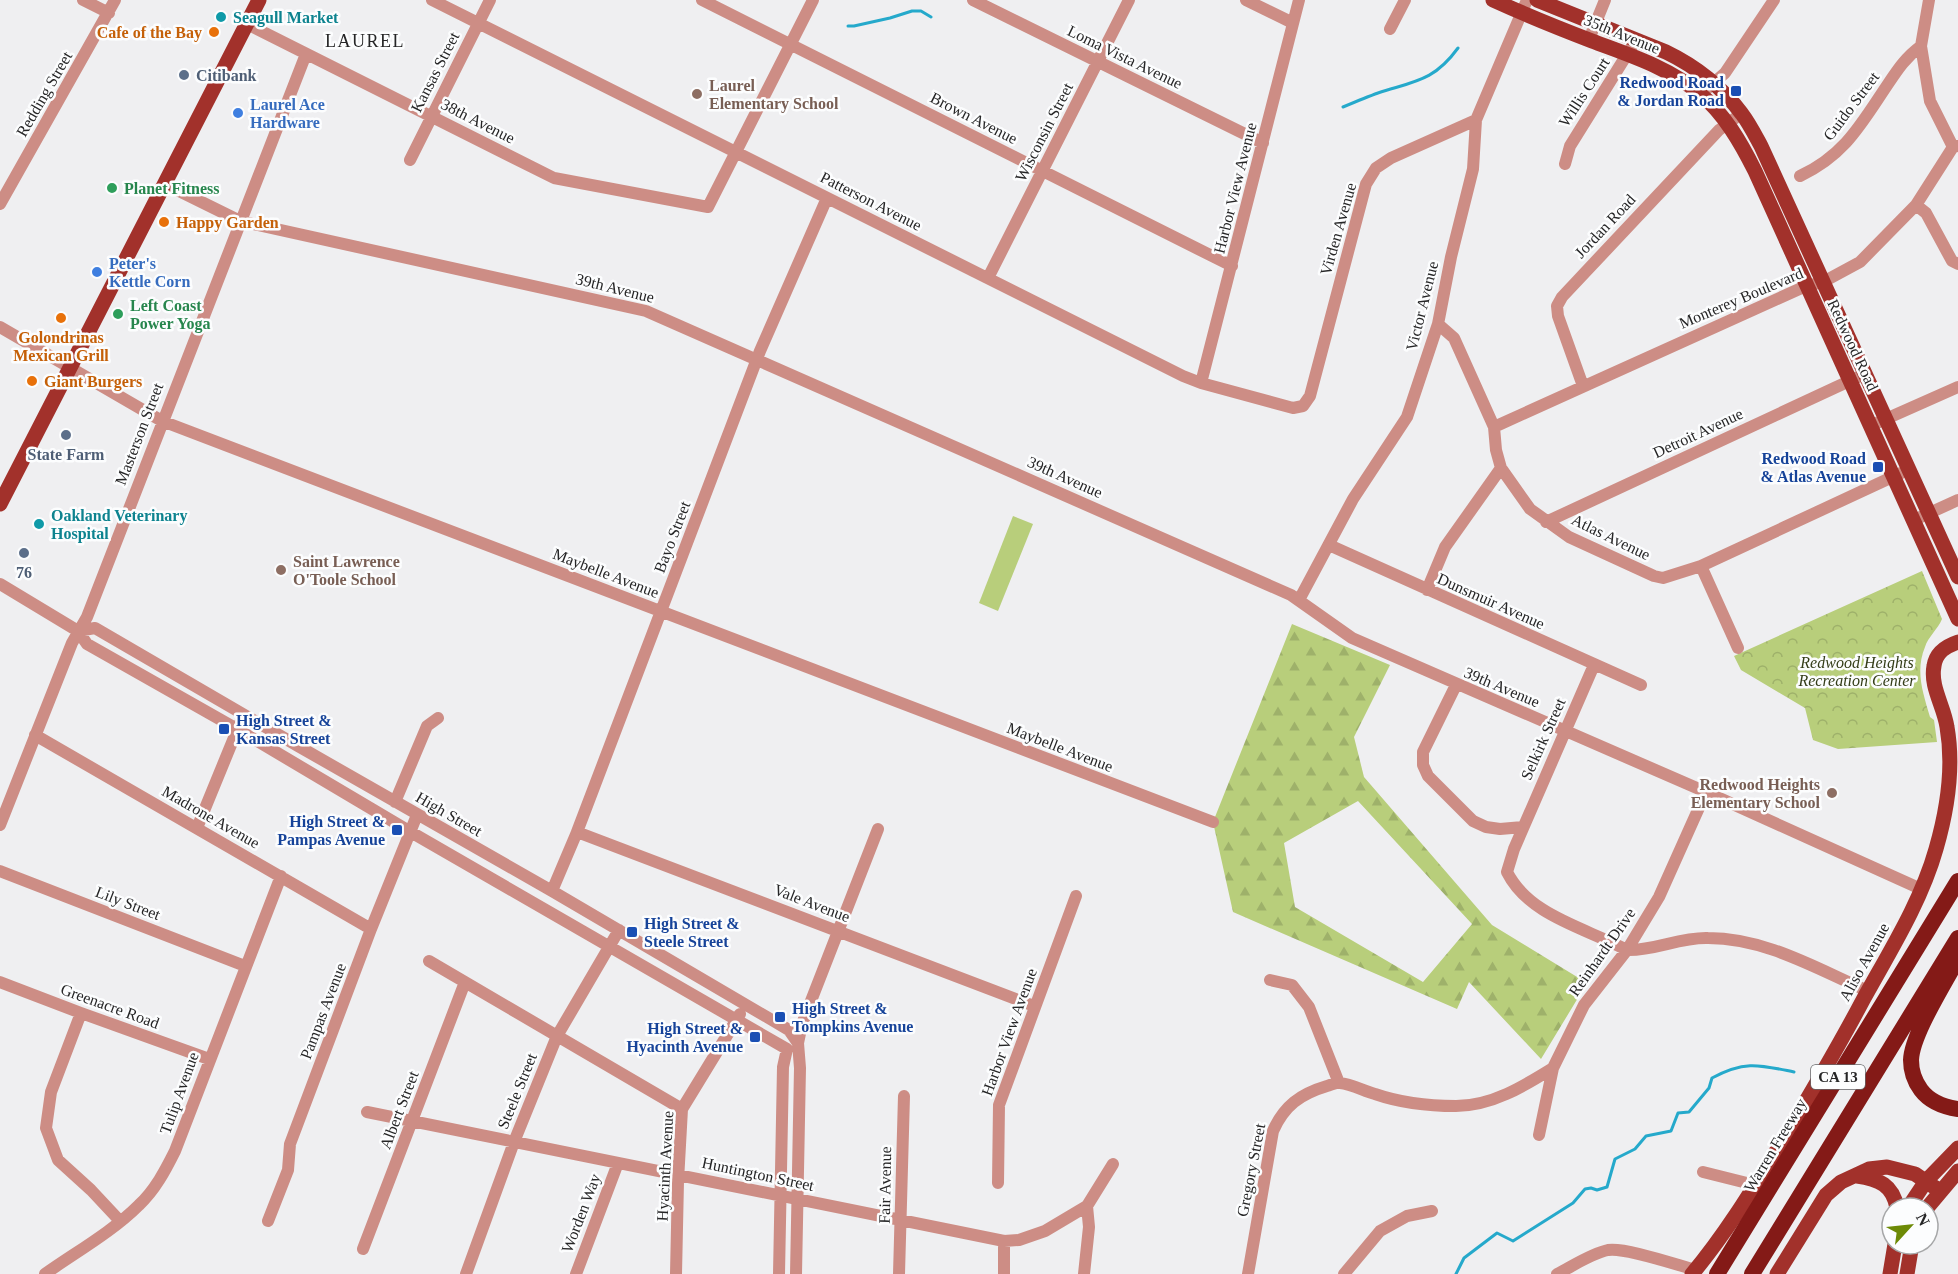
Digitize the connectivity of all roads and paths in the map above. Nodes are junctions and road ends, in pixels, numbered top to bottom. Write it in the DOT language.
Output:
graph roads {
  1 [pos="83,0"];
  2 [pos="115,0"];
  3 [pos="259,0"];
  4 [pos="432,0"];
  5 [pos="490,0"];
  6 [pos="702,0"];
  7 [pos="813,0"];
  8 [pos="973,0"];
  9 [pos="1129,0"];
  10 [pos="1246,0"];
  11 [pos="1299,0"];
  12 [pos="1406,0"];
  13 [pos="1493,0"];
  14 [pos="1537,0"];
  15 [pos="1605,0"];
  16 [pos="1774,0"];
  17 [pos="1929,0"];
  18 [pos="1524,6"];
  19 [pos="109,13"];
  20 [pos="478,23"];
  21 [pos="1293,23"];
  22 [pos="247,24"];
  23 [pos="1596,24"];
  24 [pos="1390,29"];
  25 [pos="1588,40"];
  26 [pos="1636,40"];
  27 [pos="791,45"];
  28 [pos="1921,46"];
  29 [pos="306,54"];
  30 [pos="1628,55"];
  31 [pos="1098,62"];
  32 [pos="1713,83"];
  33 [pos="1701,94"];
  34 [pos="1742,113"];
  35 [pos="431,116"];
  36 [pos="1476,120"];
  37 [pos="1728,124"];
  38 [pos="1263,143"];
  39 [pos="1955,146"];
  40 [pos="736,152"];
  41 [pos="410,160"];
  42 [pos="1565,164"];
  43 [pos="1043,171"];
  44 [pos="1800,176"];
  45 [pos="165,184"];
  46 [pos="827,198"];
  47 [pos="0,204"];
  48 [pos="1916,205"];
  49 [pos="240,221"];
  50 [pos="1958,264"];
  51 [pos="1232,266"];
  52 [pos="988,278"];
  53 [pos="1823,282"];
  54 [pos="1806,286"];
  55 [pos="1438,324"];
  56 [pos="0,327"];
  57 [pos="758,359"];
  58 [pos="70,368"];
  59 [pos="1865,374"];
  60 [pos="1850,381"];
  61 [pos="1201,383"];
  62 [pos="1583,386"];
  63 [pos="1958,387"];
  64 [pos="1303,406"];
  65 [pos="1885,419"];
  66 [pos="162,421"];
  67 [pos="1870,426"];
  68 [pos="1494,428"];
  69 [pos="1501,468"];
  70 [pos="1909,469"];
  71 [pos="1894,476"];
  72 [pos="1958,500"];
  73 [pos="0,504"];
  74 [pos="1929,513"];
  75 [pos="1914,520"];
  76 [pos="1546,522"];
  77 [pos="1329,545"];
  78 [pos="1701,566"];
  79 [pos="1958,577"];
  80 [pos="0,584"];
  81 [pos="1427,590"];
  82 [pos="1299,600"];
  83 [pos="661,612"];
  84 [pos="1958,619"];
  85 [pos="78,631"];
  86 [pos="1958,642"];
  87 [pos="1738,648"];
  88 [pos="1594,665"];
  89 [pos="1456,685"];
  90 [pos="1641,685"];
  91 [pos="244,714"];
  92 [pos="438,718"];
  93 [pos="237,729"];
  94 [pos="1565,731"];
  95 [pos="35,735"];
  96 [pos="1706,792"];
  97 [pos="395,802"];
  98 [pos="417,815"];
  99 [pos="1213,822"];
  100 [pos="0,825"];
  101 [pos="1522,827"];
  102 [pos="197,828"];
  103 [pos="878,829"];
  104 [pos="410,831"];
  105 [pos="577,832"];
  106 [pos="0,871"];
  107 [pos="280,876"];
  108 [pos="1958,881"];
  109 [pos="1921,889"];
  110 [pos="552,891"];
  111 [pos="1076,896"];
  112 [pos="371,929"];
  113 [pos="619,930"];
  114 [pos="838,931"];
  115 [pos="1958,938"];
  116 [pos="609,946"];
  117 [pos="1627,950"];
  118 [pos="1958,958"];
  119 [pos="429,961"];
  120 [pos="245,966"];
  121 [pos="1270,981"];
  122 [pos="0,982"];
  123 [pos="465,982"];
  124 [pos="1868,992"];
  125 [pos="746,1005"];
  126 [pos="1034,1006"];
  127 [pos="81,1013"];
  128 [pos="737,1019"];
  129 [pos="557,1036"];
  130 [pos="792,1046"];
  131 [pos="209,1059"];
  132 [pos="1553,1068"];
  133 [pos="1339,1083"];
  134 [pos="904,1096"];
  135 [pos="682,1108"];
  136 [pos="1958,1109"];
  137 [pos="367,1112"];
  138 [pos="412,1122"];
  139 [pos="1539,1135"];
  140 [pos="514,1142"];
  141 [pos="1958,1149"];
  142 [pos="618,1163"];
  143 [pos="1113,1164"];
  144 [pos="1958,1171"];
  145 [pos="1703,1172"];
  146 [pos="678,1174"];
  147 [pos="1857,1176"];
  148 [pos="1926,1180"];
  149 [pos="998,1183"];
  150 [pos="1755,1185"];
  151 [pos="1940,1191"];
  152 [pos="782,1196"];
  153 [pos="1893,1196"];
  154 [pos="1916,1196"];
  155 [pos="1936,1196"];
  156 [pos="798,1199"];
  157 [pos="1087,1206"];
  158 [pos="1432,1211"];
  159 [pos="901,1220"];
  160 [pos="120,1221"];
  161 [pos="268,1221"];
  162 [pos="1004,1241"];
  163 [pos="363,1249"];
  164 [pos="1892,1256"];
  165 [pos="1910,1256"];
  166 [pos="1694,1272"];
  167 [pos="45,1274"];
  168 [pos="466,1274"];
  169 [pos="576,1274"];
  170 [pos="676,1274"];
  171 [pos="779,1274"];
  172 [pos="796,1274"];
  173 [pos="899,1274"];
  174 [pos="1004,1274"];
  175 [pos="1084,1274"];
  176 [pos="1248,1274"];
  177 [pos="1344,1274"];
  178 [pos="1557,1274"];
  179 [pos="1718,1274"];
  180 [pos="1752,1274"];
  181 [pos="1777,1274"];
  182 [pos="1890,1274"];
  183 [pos="1907,1274"];
  1 -- 19 [label="street"];
  2 -- 19 [label="street, Redding Street"];
  3 -- 22 [label="main road"];
  4 -- 20 [label="street, Patterson Avenue"];
  5 -- 20 [label="street, Kansas Street"];
  6 -- 27 [label="street, Brown Avenue"];
  7 -- 27 [label="street"];
  8 -- 31 [label="street, Loma Vista Avenue"];
  9 -- 31 [label="street, Wisconsin Street"];
  10 -- 21 [label="street"];
  11 -- 21 [label="street, Harbor View Avenue"];
  12 -- 24 [label="street"];
  13 -- 18 [label="main road, 35th Avenue"];
  14 -- 23 [label="main road, 35th Avenue"];
  15 -- 23 [label="street"];
  16 -- 32 [label="street"];
  17 -- 28 [label="street"];
  18 -- 25 [label="main road, 35th Avenue"];
  18 -- 36 [label="street, Victor Avenue"];
  19 -- 47 [label="street, Redding Street"];
  20 -- 35 [label="street, Kansas Street"];
  20 -- 40 [label="street, Patterson Avenue"];
  21 -- 38 [label="street, Harbor View Avenue"];
  22 -- 29 [label="street, 38th Avenue"];
  22 -- 45 [label="main road"];
  23 -- 25 [label="street"];
  23 -- 26 [label="main road, 35th Avenue"];
  25 -- 30 [label="main road, 35th Avenue"];
  26 -- 30 [label="street, Willis Court"];
  26 -- 32 [label="main road, 35th Avenue"];
  27 -- 40 [label="street"];
  27 -- 43 [label="street, Brown Avenue"];
  28 -- 39 [label="street"];
  28 -- 44 [label="street, Guido Street"];
  29 -- 35 [label="street, 38th Avenue"];
  29 -- 49 [label="street, Masterson Street"];
  30 -- 33 [label="main road, 35th Avenue"];
  30 -- 42 [label="street, Willis Court"];
  31 -- 38 [label="street, Loma Vista Avenue"];
  31 -- 43 [label="street, Wisconsin Street"];
  32 -- 33 [label="street"];
  32 -- 34 [label="main road, Redwood Road"];
  33 -- 37 [label="main road, Redwood Road"];
  34 -- 37 [label="street, Jordan Road"];
  34 -- 53 [label="main road, Redwood Road"];
  35 -- 40 [label="street, 38th Avenue"];
  35 -- 41 [label="street, Kansas Street"];
  36 -- 55 [label="street, Victor Avenue"];
  36 -- 64 [label="street, Virden Avenue"];
  37 -- 54 [label="main road, Redwood Road"];
  37 -- 62 [label="street, Jordan Road"];
  38 -- 51 [label="street, Harbor View Avenue"];
  39 -- 48 [label="street, Monterey Boulevard"];
  40 -- 46 [label="street, Patterson Avenue"];
  43 -- 51 [label="street, Brown Avenue"];
  43 -- 52 [label="street, Wisconsin Street"];
  45 -- 49 [label="street, 39th Avenue"];
  45 -- 58 [label="main road"];
  46 -- 52 [label="street, Patterson Avenue"];
  46 -- 57 [label="street, Bayo Street"];
  48 -- 50 [label="street"];
  48 -- 53 [label="street, Monterey Boulevard"];
  49 -- 57 [label="street, 39th Avenue"];
  49 -- 66 [label="street, Masterson Street"];
  51 -- 61 [label="street, Harbor View Avenue"];
  52 -- 61 [label="street, Patterson Avenue"];
  53 -- 54 [label="street, Monterey Boulevard"];
  53 -- 59 [label="main road, Redwood Road"];
  54 -- 60 [label="main road, Redwood Road"];
  54 -- 62 [label="street, Monterey Boulevard"];
  55 -- 68 [label="street, Atlas Avenue"];
  55 -- 77 [label="street, Victor Avenue"];
  56 -- 58 [label="street, Maybelle Avenue"];
  57 -- 82 [label="street, 39th Avenue"];
  57 -- 83 [label="street, Bayo Street"];
  58 -- 66 [label="street, Maybelle Avenue"];
  58 -- 73 [label="main road"];
  59 -- 60 [label="street, Detroit Avenue"];
  59 -- 65 [label="main road, Redwood Road"];
  60 -- 67 [label="main road, Redwood Road"];
  60 -- 76 [label="street, Detroit Avenue"];
  61 -- 64 [label="street, Patterson Avenue"];
  62 -- 68 [label="street, Monterey Boulevard"];
  63 -- 65 [label="street"];
  65 -- 67 [label="street"];
  65 -- 70 [label="main road, Redwood Road"];
  66 -- 83 [label="street, Maybelle Avenue"];
  66 -- 85 [label="street, Masterson Street"];
  67 -- 71 [label="main road, Redwood Road"];
  68 -- 69 [label="street, Atlas Avenue"];
  69 -- 76 [label="street, Atlas Avenue"];
  69 -- 81 [label="street"];
  70 -- 71 [label="street, Atlas Avenue"];
  70 -- 74 [label="main road, Redwood Road"];
  71 -- 75 [label="main road, Redwood Road"];
  71 -- 78 [label="street, Atlas Avenue"];
  72 -- 74 [label="street"];
  74 -- 75 [label="street"];
  74 -- 79 [label="main road, Redwood Road"];
  75 -- 84 [label="main road, Redwood Road"];
  76 -- 78 [label="street, Atlas Avenue"];
  77 -- 81 [label="street, Dunsmuir Avenue"];
  77 -- 82 [label="street, Victor Avenue"];
  78 -- 87 [label="street"];
  80 -- 85 [label="street, High Street"];
  81 -- 88 [label="street, Dunsmuir Avenue"];
  82 -- 89 [label="street, 39th Avenue"];
  83 -- 99 [label="street, Maybelle Avenue"];
  83 -- 105 [label="street, Bayo Street"];
  85 -- 91 [label="street, High Street"];
  85 -- 93 [label="street, High Street"];
  85 -- 95 [label="street, Masterson Street"];
  86 -- 109 [label="main road, Aliso Avenue"];
  88 -- 90 [label="street, Dunsmuir Avenue"];
  88 -- 94 [label="street, Selkirk Street"];
  89 -- 94 [label="street, 39th Avenue"];
  89 -- 101 [label="street"];
  91 -- 93 [label="street"];
  91 -- 97 [label="street, High Street"];
  92 -- 97 [label="street"];
  93 -- 102 [label="street"];
  93 -- 104 [label="street, High Street"];
  94 -- 96 [label="street, 39th Avenue"];
  94 -- 101 [label="street, Selkirk Street"];
  95 -- 100 [label="street, Masterson Street"];
  95 -- 102 [label="street, Madrone Avenue"];
  96 -- 109 [label="street, 39th Avenue"];
  96 -- 117 [label="street, Reinhardt Drive"];
  97 -- 98 [label="street, High Street"];
  98 -- 104 [label="street, Pampas Avenue"];
  98 -- 110 [label="street, High Street"];
  101 -- 117 [label="street, Selkirk Street"];
  102 -- 107 [label="street, Madrone Avenue"];
  103 -- 114 [label="street"];
  104 -- 112 [label="street, Pampas Avenue"];
  104 -- 116 [label="street, High Street"];
  105 -- 110 [label="street, Bayo Street"];
  105 -- 114 [label="street, Vale Avenue"];
  106 -- 120 [label="street, Lily Street"];
  107 -- 112 [label="street, Madrone Avenue"];
  107 -- 120 [label="street, Tulip Avenue"];
  108 -- 179 [label="highway, Warren Freeway / CA 13"];
  109 -- 124 [label="main road, Aliso Avenue"];
  110 -- 113 [label="street, High Street"];
  111 -- 126 [label="street, Harbor View Avenue"];
  112 -- 161 [label="street, Pampas Avenue"];
  113 -- 116 [label="street, Steele Street"];
  113 -- 125 [label="street, High Street"];
  114 -- 126 [label="street, Vale Avenue"];
  114 -- 130 [label="street"];
  115 -- 180 [label="highway, CA 13"];
  116 -- 128 [label="street, High Street"];
  116 -- 129 [label="street, Steele Street"];
  117 -- 124 [label="street"];
  117 -- 132 [label="street, Reinhardt Drive"];
  118 -- 136 [label="highway"];
  119 -- 123 [label="street"];
  120 -- 131 [label="street, Tulip Avenue"];
  121 -- 133 [label="street"];
  122 -- 127 [label="street, Greenacre Road"];
  123 -- 129 [label="street"];
  123 -- 138 [label="street, Albert Street"];
  124 -- 150 [label="main road, Aliso Avenue"];
  125 -- 128 [label="street, Hyacinth Avenue"];
  125 -- 130 [label="street, High Street"];
  126 -- 149 [label="street, Harbor View Avenue"];
  127 -- 131 [label="street, Greenacre Road"];
  127 -- 160 [label="street"];
  128 -- 130 [label="street, High Street"];
  128 -- 135 [label="street, Hyacinth Avenue"];
  129 -- 135 [label="street"];
  129 -- 140 [label="street, Steele Street"];
  130 -- 152 [label="street"];
  130 -- 156 [label="street"];
  131 -- 160 [label="street, Tulip Avenue"];
  132 -- 133 [label="street"];
  132 -- 139 [label="street, Reinhardt Drive"];
  133 -- 176 [label="street, Gregory Street"];
  134 -- 159 [label="street, Fair Avenue"];
  135 -- 146 [label="street, Hyacinth Avenue"];
  137 -- 138 [label="street, Huntington Street"];
  138 -- 140 [label="street, Huntington Street"];
  138 -- 163 [label="street, Albert Street"];
  140 -- 142 [label="street, Huntington Street"];
  140 -- 168 [label="street, Steele Street"];
  141 -- 148 [label="main road"];
  142 -- 146 [label="street, Huntington Street"];
  142 -- 169 [label="street, Worden Way"];
  143 -- 157 [label="street, Huntington Street"];
  144 -- 151 [label="main road"];
  145 -- 150 [label="street"];
  146 -- 152 [label="street, Huntington Street"];
  146 -- 170 [label="street, Hyacinth Avenue"];
  147 -- 148 [label="main road"];
  147 -- 153 [label="main road"];
  147 -- 181 [label="main road"];
  148 -- 151 [label="main road"];
  148 -- 154 [label="main road"];
  150 -- 166 [label="main road, Aliso Avenue"];
  151 -- 155 [label="main road"];
  152 -- 156 [label="street, Huntington Street"];
  152 -- 171 [label="street"];
  156 -- 159 [label="street, Huntington Street"];
  156 -- 172 [label="street"];
  157 -- 162 [label="street, Huntington Street"];
  157 -- 175 [label="street"];
  158 -- 177 [label="street"];
  159 -- 162 [label="street, Huntington Street"];
  159 -- 173 [label="street, Fair Avenue"];
  160 -- 167 [label="street, Tulip Avenue"];
  162 -- 174 [label="street"];
  164 -- 182 [label="main road"];
  165 -- 183 [label="main road"];
  166 -- 178 [label="street"];
}
